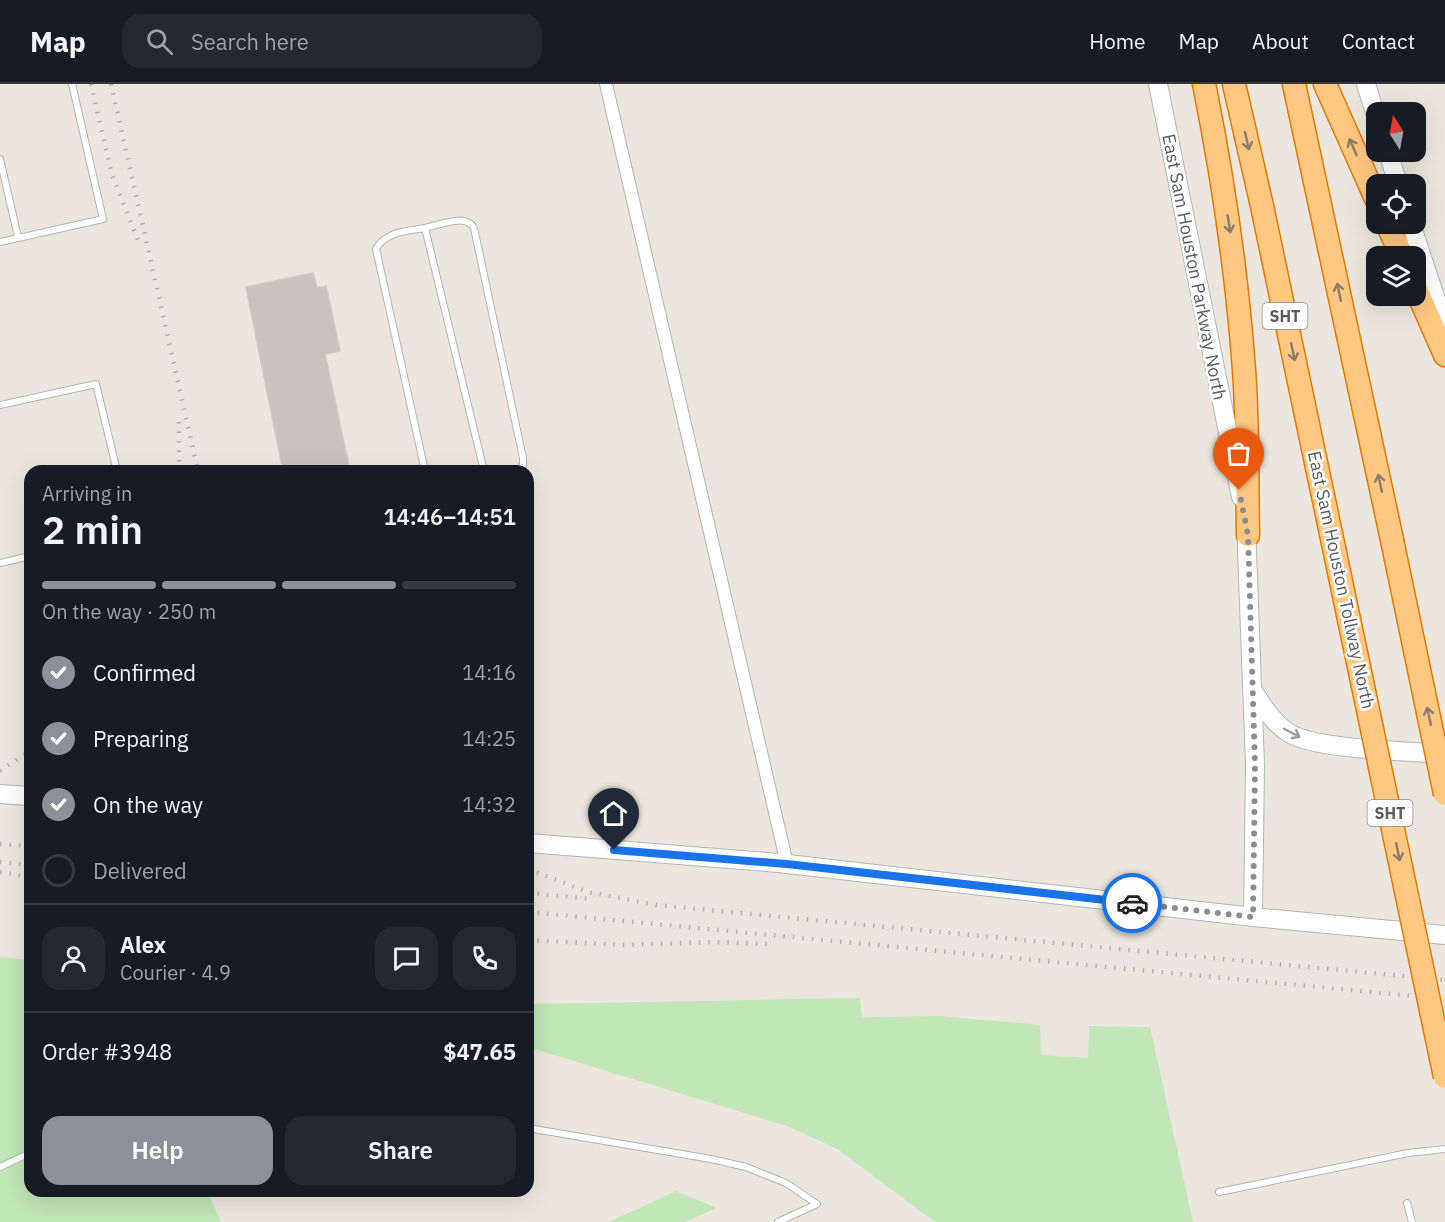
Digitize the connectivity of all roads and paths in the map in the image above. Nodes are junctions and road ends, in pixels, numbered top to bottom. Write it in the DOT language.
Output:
graph roads {
  1 [pos="72,84"];
  2 [pos="606,84"];
  3 [pos="1158,84"];
  4 [pos="1204,84"];
  5 [pos="1233,84"];
  6 [pos="1294,84"];
  7 [pos="1325,84"];
  8 [pos="1366,84"];
  9 [pos="1372,102"];
  10 [pos="0,159"];
  11 [pos="1366,176"];
  12 [pos="425,228"];
  13 [pos="1414,234"];
  14 [pos="18,237"];
  15 [pos="0,242"];
  16 [pos="1423,306"];
  17 [pos="1445,327"];
  18 [pos="1445,355"];
  19 [pos="0,405"];
  20 [pos="116,465"];
  21 [pos="424,465"];
  22 [pos="483,465"];
  23 [pos="523,465"];
  24 [pos="1248,535"];
  25 [pos="24,557"];
  26 [pos="0,563"];
  27 [pos="1253,691"];
  28 [pos="1445,753"];
  29 [pos="0,794"];
  30 [pos="1445,794"];
  31 [pos="24,796"];
  32 [pos="534,843"];
  33 [pos="787,864"];
  34 [pos="1253,917"];
  35 [pos="1445,935"];
  36 [pos="1445,1077"];
  37 [pos="534,1129"];
  38 [pos="1445,1149"];
  39 [pos="24,1156"];
  40 [pos="0,1167"];
  41 [pos="1219,1192"];
  42 [pos="1407,1203"];
  43 [pos="777,1222"];
  44 [pos="1412,1222"];
  1 -- 14 [label="lane"];
  2 -- 33 [label="street"];
  3 -- 24 [label="main road, East Sam Houston Parkway North"];
  4 -- 24 [label="highway, one-way"];
  5 -- 36 [label="highway, East Sam Houston Tollway North / SHT, one-way, bridge"];
  30 -- 6 [label="highway, one-way, bridge"];
  11 -- 7 [label="highway, one-way"];
  8 -- 9 [label="main road"];
  10 -- 14 [label="lane"];
  12 -- 21 [label="lane"];
  12 -- 22 [label="lane"];
  12 -- 23 [label="lane"];
  13 -- 17 [label="main road"];
  14 -- 15 [label="lane"];
  16 -- 18 [label="highway"];
  19 -- 20 [label="lane"];
  24 -- 27 [label="main road, East Sam Houston Parkway North"];
  25 -- 26 [label="lane"];
  27 -- 28 [label="main road, one-way"];
  27 -- 34 [label="main road, East Sam Houston Parkway North"];
  29 -- 31 [label="main road"];
  32 -- 33 [label="main road"];
  33 -- 34 [label="main road"];
  34 -- 35 [label="main road"];
  37 -- 43 [label="lane"];
  38 -- 41 [label="lane"];
  39 -- 40 [label="lane"];
  42 -- 44 [label="lane"];
}
